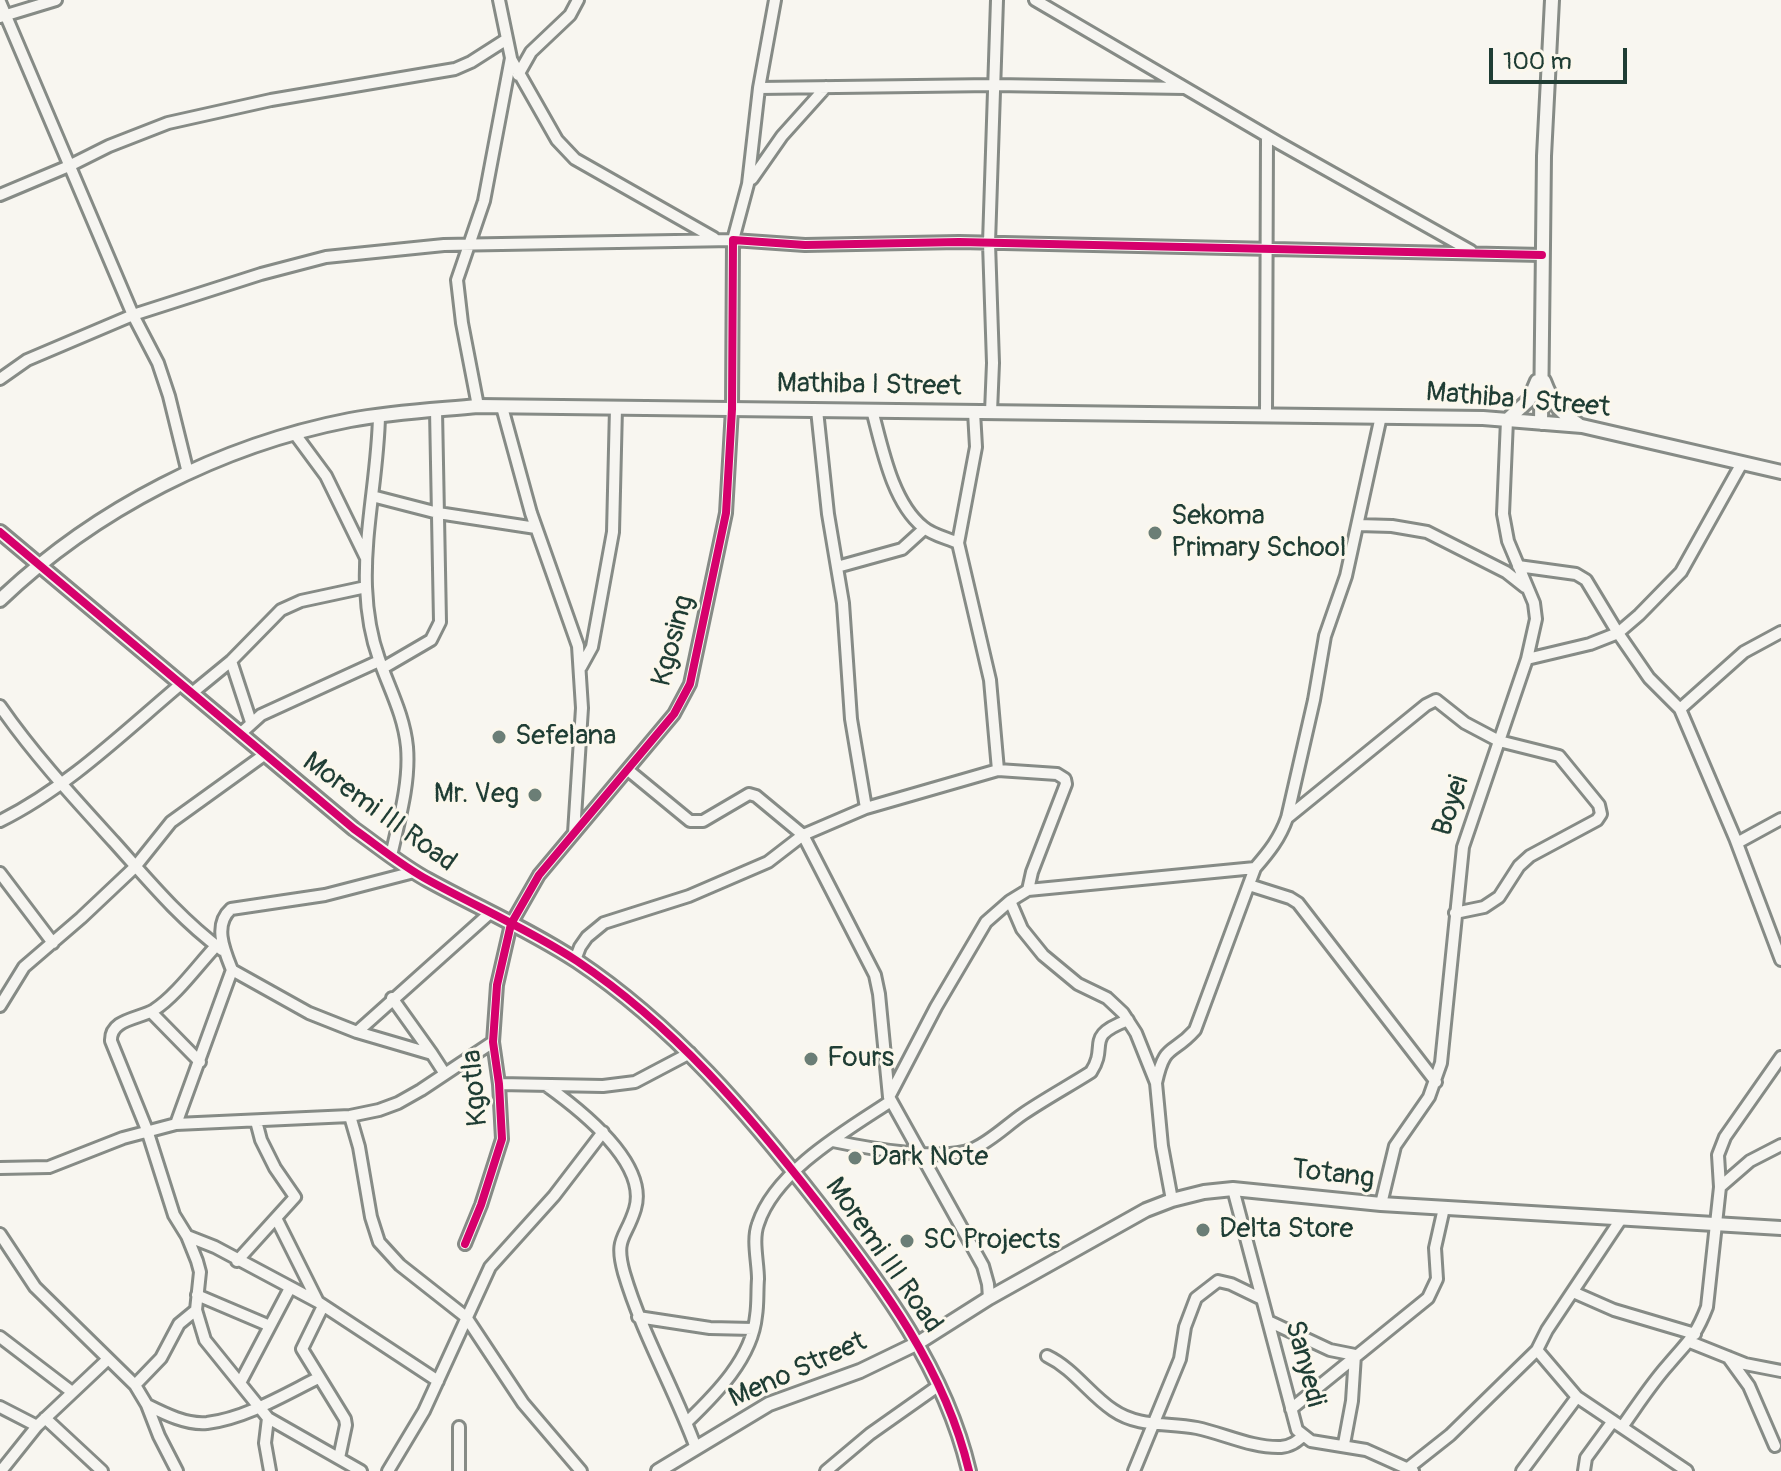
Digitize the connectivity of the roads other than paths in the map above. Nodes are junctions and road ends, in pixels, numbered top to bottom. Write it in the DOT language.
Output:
graph roads {
  1 [pos="56,0"];
  2 [pos="499,0"];
  3 [pos="775,0"];
  4 [pos="997,0"];
  5 [pos="1035,0"];
  6 [pos="1552,0"];
  7 [pos="0,2"];
  8 [pos="580,2"];
  9 [pos="3,16"];
  10 [pos="507,39"];
  11 [pos="511,58"];
  12 [pos="518,75"];
  13 [pos="994,85"];
  14 [pos="826,87"];
  15 [pos="759,88"];
  16 [pos="1186,88"];
  17 [pos="1267,136"];
  18 [pos="69,166"];
  19 [pos="748,184"];
  20 [pos="0,195"];
  21 [pos="716,239"];
  22 [pos="733,240"];
  23 [pos="989,243"];
  24 [pos="471,245"];
  25 [pos="1267,248"];
  26 [pos="1473,252"];
  27 [pos="1542,255"];
  28 [pos="133,315"];
  29 [pos="1540,370"];
  30 [pos="0,379"];
  31 [pos="478,406"];
  32 [pos="502,407"];
  33 [pos="616,408"];
  34 [pos="732,409"];
  35 [pos="436,410"];
  36 [pos="817,410"];
  37 [pos="872,410"];
  38 [pos="974,412"];
  39 [pos="991,412"];
  40 [pos="1266,414"];
  41 [pos="379,416"];
  42 [pos="1381,416"];
  43 [pos="1507,420"];
  44 [pos="1541,423"];
  45 [pos="1582,426"];
  46 [pos="295,434"];
  47 [pos="1742,463"];
  48 [pos="1781,472"];
  49 [pos="188,473"];
  50 [pos="372,496"];
  51 [pos="438,513"];
  52 [pos="1358,525"];
  53 [pos="536,528"];
  54 [pos="924,529"];
  55 [pos="0,532"];
  56 [pos="958,543"];
  57 [pos="367,559"];
  58 [pos="39,566"];
  59 [pos="1518,566"];
  60 [pos="837,567"];
  61 [pos="366,587"];
  62 [pos="1528,589"];
  63 [pos="0,600"];
  64 [pos="1781,632"];
  65 [pos="1618,633"];
  66 [pos="1527,659"];
  67 [pos="231,661"];
  68 [pos="381,664"];
  69 [pos="581,667"];
  70 [pos="181,684"];
  71 [pos="192,693"];
  72 [pos="0,706"];
  73 [pos="1680,709"];
  74 [pos="251,722"];
  75 [pos="240,734"];
  76 [pos="1499,741"];
  77 [pos="264,755"];
  78 [pos="628,770"];
  79 [pos="998,770"];
  80 [pos="60,785"];
  81 [pos="866,808"];
  82 [pos="1287,818"];
  83 [pos="1781,819"];
  84 [pos="0,821"];
  85 [pos="574,833"];
  86 [pos="803,835"];
  87 [pos="1737,843"];
  88 [pos="391,856"];
  89 [pos="135,867"];
  90 [pos="1255,868"];
  91 [pos="414,872"];
  92 [pos="0,873"];
  93 [pos="1249,885"];
  94 [pos="1028,890"];
  95 [pos="1010,901"];
  96 [pos="490,913"];
  97 [pos="1455,913"];
  98 [pos="511,924"];
  99 [pos="53,943"];
  100 [pos="221,949"];
  101 [pos="575,960"];
  102 [pos="1781,960"];
  103 [pos="232,970"];
  104 [pos="392,998"];
  105 [pos="0,1006"];
  106 [pos="151,1012"];
  107 [pos="1128,1020"];
  108 [pos="357,1032"];
  109 [pos="493,1042"];
  110 [pos="690,1053"];
  111 [pos="432,1054"];
  112 [pos="1781,1057"];
  113 [pos="200,1062"];
  114 [pos="445,1074"];
  115 [pos="1436,1082"];
  116 [pos="1156,1083"];
  117 [pos="499,1084"];
  118 [pos="547,1086"];
  119 [pos="890,1099"];
  120 [pos="350,1116"];
  121 [pos="256,1121"];
  122 [pos="176,1124"];
  123 [pos="147,1130"];
  124 [pos="603,1132"];
  125 [pos="833,1141"];
  126 [pos="1781,1145"];
  127 [pos="921,1153"];
  128 [pos="0,1168"];
  129 [pos="792,1170"];
  130 [pos="1720,1187"];
  131 [pos="1233,1189"];
  132 [pos="1172,1200"];
  133 [pos="1381,1204"];
  134 [pos="1444,1208"];
  135 [pos="276,1218"];
  136 [pos="1621,1219"];
  137 [pos="1716,1224"];
  138 [pos="1781,1228"];
  139 [pos="0,1234"];
  140 [pos="187,1236"];
  141 [pos="465,1244"];
  142 [pos="237,1261"];
  143 [pos="290,1288"];
  144 [pos="1573,1292"];
  145 [pos="197,1295"];
  146 [pos="989,1298"];
  147 [pos="1262,1299"];
  148 [pos="320,1304"];
  149 [pos="196,1310"];
  150 [pos="466,1317"];
  151 [pos="638,1317"];
  152 [pos="1268,1321"];
  153 [pos="270,1326"];
  154 [pos="753,1329"];
  155 [pos="0,1337"];
  156 [pos="1693,1338"];
  157 [pos="918,1343"];
  158 [pos="1537,1350"];
  159 [pos="1355,1355"];
  160 [pos="1047,1356"];
  161 [pos="1728,1357"];
  162 [pos="108,1359"];
  163 [pos="1781,1371"];
  164 [pos="318,1378"];
  165 [pos="438,1381"];
  166 [pos="240,1383"];
  167 [pos="135,1385"];
  168 [pos="938,1386"];
  169 [pos="72,1392"];
  170 [pos="1577,1397"];
  171 [pos="147,1405"];
  172 [pos="0,1407"];
  173 [pos="260,1407"];
  174 [pos="1291,1409"];
  175 [pos="268,1418"];
  176 [pos="41,1422"];
  177 [pos="687,1422"];
  178 [pos="1617,1424"];
  179 [pos="1153,1425"];
  180 [pos="459,1427"];
  181 [pos="1303,1436"];
  182 [pos="1344,1444"];
  183 [pos="1775,1446"];
  184 [pos="696,1448"];
  185 [pos="339,1458"];
  186 [pos="94,1468"];
  187 [pos="667,1469"];
  188 [pos="1410,1470"];
  189 [pos="1,1471"];
  190 [pos="177,1471"];
  191 [pos="270,1471"];
  192 [pos="361,1471"];
  193 [pos="388,1471"];
  194 [pos="459,1471"];
  195 [pos="581,1471"];
  196 [pos="826,1471"];
  197 [pos="969,1471"];
  198 [pos="1134,1471"];
  199 [pos="1522,1471"];
  200 [pos="1584,1471"];
  201 [pos="1687,1471"];
  1 -- 9 [label="street"];
  2 -- 10 [label="street"];
  3 -- 15 [label="street"];
  4 -- 13 [label="street"];
  5 -- 16 [label="street"];
  6 -- 27 [label="street"];
  7 -- 9 [label="street"];
  8 -- 12 [label="street"];
  9 -- 18 [label="street"];
  10 -- 11 [label="street"];
  10 -- 18 [label="street"];
  11 -- 12 [label="street"];
  11 -- 24 [label="street"];
  12 -- 21 [label="street"];
  13 -- 14 [label="street"];
  13 -- 16 [label="street"];
  13 -- 23 [label="street"];
  14 -- 15 [label="street"];
  14 -- 19 [label="street"];
  15 -- 19 [label="street"];
  16 -- 17 [label="street"];
  17 -- 25 [label="street"];
  17 -- 26 [label="street"];
  18 -- 20 [label="street"];
  18 -- 28 [label="street"];
  19 -- 22 [label="street, Kgosing"];
  21 -- 22 [label="street"];
  21 -- 24 [label="street"];
  22 -- 23 [label="street"];
  22 -- 34 [label="street, Kgosing"];
  23 -- 25 [label="street"];
  23 -- 39 [label="street"];
  24 -- 28 [label="street"];
  24 -- 31 [label="street"];
  25 -- 26 [label="street"];
  25 -- 40 [label="street"];
  26 -- 27 [label="street"];
  27 -- 29 [label="street"];
  28 -- 30 [label="street"];
  28 -- 49 [label="street"];
  29 -- 43 [label="street"];
  29 -- 44 [label="street"];
  29 -- 45 [label="street"];
  31 -- 32 [label="street, Mathiba I Street"];
  31 -- 35 [label="street, Mathiba I Street"];
  32 -- 33 [label="street, Mathiba I Street"];
  32 -- 53 [label="street"];
  33 -- 34 [label="street, Mathiba I Street"];
  33 -- 69 [label="street"];
  34 -- 36 [label="street, Mathiba I Street"];
  34 -- 78 [label="street, Kgosing"];
  35 -- 41 [label="street, Mathiba I Street"];
  35 -- 51 [label="street"];
  36 -- 37 [label="street, Mathiba I Street"];
  36 -- 60 [label="street"];
  37 -- 38 [label="street, Mathiba I Street"];
  37 -- 54 [label="street"];
  38 -- 39 [label="street, Mathiba I Street"];
  38 -- 56 [label="street"];
  39 -- 40 [label="street, Mathiba I Street"];
  40 -- 42 [label="street, Mathiba I Street"];
  41 -- 46 [label="street, Mathiba I Street"];
  41 -- 50 [label="street"];
  42 -- 43 [label="street, Mathiba I Street"];
  42 -- 52 [label="street"];
  43 -- 44 [label="street, Mathiba I Street"];
  43 -- 59 [label="street, Boyei"];
  44 -- 45 [label="street, Mathiba I Street"];
  45 -- 47 [label="street, Mathiba I Street"];
  46 -- 49 [label="street, Mathiba I Street"];
  46 -- 57 [label="street"];
  47 -- 48 [label="street, Mathiba I Street"];
  47 -- 65 [label="street"];
  49 -- 58 [label="street, Mathiba I Street"];
  50 -- 51 [label="street"];
  50 -- 57 [label="street"];
  51 -- 53 [label="street"];
  51 -- 68 [label="street"];
  52 -- 62 [label="street"];
  52 -- 82 [label="street"];
  53 -- 69 [label="street"];
  54 -- 56 [label="street"];
  54 -- 60 [label="street"];
  55 -- 58 [label="street, Moremi III Road"];
  56 -- 79 [label="street"];
  57 -- 61 [label="street"];
  58 -- 63 [label="street, Mathiba I Street"];
  58 -- 70 [label="street, Moremi III Road"];
  59 -- 62 [label="street, Boyei"];
  59 -- 65 [label="street"];
  60 -- 81 [label="street"];
  61 -- 67 [label="street"];
  61 -- 68 [label="street"];
  62 -- 66 [label="street, Boyei"];
  64 -- 73 [label="street"];
  65 -- 66 [label="street"];
  65 -- 73 [label="street"];
  66 -- 76 [label="street, Boyei"];
  67 -- 71 [label="street"];
  67 -- 74 [label="street"];
  68 -- 74 [label="street"];
  68 -- 88 [label="street"];
  69 -- 85 [label="street"];
  70 -- 71 [label="street, Moremi III Road"];
  70 -- 80 [label="street"];
  71 -- 75 [label="street, Moremi III Road"];
  72 -- 80 [label="street"];
  73 -- 87 [label="street"];
  74 -- 75 [label="street"];
  75 -- 77 [label="street, Moremi III Road"];
  76 -- 82 [label="street"];
  76 -- 97 [label="street, Boyei"];
  76 -- 97 [label="street"];
  77 -- 88 [label="street, Moremi III Road"];
  77 -- 89 [label="street"];
  78 -- 85 [label="street, Kgosing"];
  78 -- 86 [label="street"];
  79 -- 81 [label="street"];
  79 -- 94 [label="street"];
  80 -- 84 [label="street"];
  80 -- 89 [label="street"];
  81 -- 86 [label="street"];
  82 -- 90 [label="street"];
  83 -- 87 [label="street"];
  85 -- 98 [label="street, Kgosing"];
  86 -- 101 [label="street"];
  86 -- 119 [label="street"];
  87 -- 102 [label="street"];
  88 -- 91 [label="street, Moremi III Road"];
  89 -- 99 [label="street"];
  89 -- 100 [label="street"];
  90 -- 93 [label="street"];
  90 -- 94 [label="street"];
  91 -- 96 [label="street, Moremi III Road"];
  91 -- 100 [label="street"];
  92 -- 99 [label="street"];
  93 -- 115 [label="street"];
  93 -- 116 [label="street"];
  94 -- 95 [label="street"];
  95 -- 107 [label="street"];
  95 -- 119 [label="street"];
  96 -- 98 [label="street, Moremi III Road"];
  96 -- 104 [label="street"];
  97 -- 115 [label="street, Boyei"];
  98 -- 101 [label="street, Moremi III Road"];
  98 -- 109 [label="street, Kgotla"];
  99 -- 105 [label="street"];
  100 -- 103 [label="street"];
  100 -- 106 [label="street"];
  101 -- 110 [label="street, Moremi III Road"];
  103 -- 108 [label="street"];
  103 -- 113 [label="street"];
  104 -- 108 [label="street"];
  104 -- 111 [label="street"];
  106 -- 113 [label="street"];
  106 -- 123 [label="street"];
  107 -- 116 [label="street"];
  107 -- 127 [label="street"];
  108 -- 111 [label="street"];
  109 -- 114 [label="street"];
  109 -- 117 [label="street, Kgotla"];
  110 -- 118 [label="street"];
  110 -- 129 [label="street, Moremi III Road"];
  111 -- 114 [label="street"];
  112 -- 130 [label="street"];
  113 -- 122 [label="street"];
  114 -- 120 [label="street"];
  115 -- 133 [label="street, Boyei"];
  116 -- 132 [label="street"];
  117 -- 118 [label="street"];
  117 -- 141 [label="street, Kgotla"];
  118 -- 124 [label="street"];
  119 -- 125 [label="street"];
  119 -- 127 [label="street"];
  120 -- 121 [label="street"];
  120 -- 150 [label="street"];
  121 -- 122 [label="street"];
  121 -- 135 [label="street"];
  122 -- 123 [label="street"];
  123 -- 128 [label="street"];
  123 -- 140 [label="street"];
  124 -- 150 [label="street"];
  124 -- 151 [label="street"];
  125 -- 127 [label="street"];
  125 -- 129 [label="street"];
  126 -- 130 [label="street"];
  127 -- 146 [label="street"];
  129 -- 154 [label="street"];
  129 -- 157 [label="street, Moremi III Road"];
  130 -- 137 [label="street"];
  131 -- 132 [label="street, Totang"];
  131 -- 133 [label="street, Totang"];
  131 -- 147 [label="street, Sanyedi"];
  132 -- 146 [label="street, Totang"];
  133 -- 134 [label="street, Totang"];
  134 -- 136 [label="street, Totang"];
  134 -- 159 [label="street"];
  135 -- 142 [label="street"];
  135 -- 148 [label="street"];
  136 -- 137 [label="street, Totang"];
  136 -- 144 [label="street"];
  137 -- 138 [label="street, Totang"];
  137 -- 156 [label="street"];
  139 -- 162 [label="street"];
  140 -- 142 [label="street"];
  140 -- 145 [label="street"];
  142 -- 143 [label="street"];
  143 -- 148 [label="street"];
  143 -- 153 [label="street"];
  144 -- 156 [label="street"];
  144 -- 158 [label="street"];
  145 -- 149 [label="street"];
  145 -- 153 [label="street"];
  146 -- 157 [label="street, Totang"];
  147 -- 152 [label="street, Sanyedi"];
  147 -- 179 [label="street"];
  148 -- 164 [label="street"];
  148 -- 165 [label="street"];
  149 -- 166 [label="street"];
  149 -- 167 [label="street"];
  150 -- 165 [label="street"];
  150 -- 195 [label="street"];
  151 -- 154 [label="street"];
  151 -- 177 [label="street"];
  152 -- 159 [label="street"];
  152 -- 174 [label="street, Sanyedi"];
  153 -- 166 [label="street"];
  154 -- 177 [label="street"];
  155 -- 169 [label="street"];
  156 -- 161 [label="street"];
  156 -- 178 [label="street"];
  157 -- 168 [label="street, Moremi III Road"];
  157 -- 184 [label="street, Meno Street"];
  158 -- 170 [label="street"];
  158 -- 188 [label="street"];
  159 -- 174 [label="street"];
  159 -- 182 [label="street"];
  160 -- 179 [label="street"];
  161 -- 163 [label="street"];
  161 -- 183 [label="street"];
  162 -- 167 [label="street"];
  162 -- 169 [label="street"];
  164 -- 173 [label="street"];
  164 -- 185 [label="street"];
  165 -- 193 [label="street"];
  166 -- 173 [label="street"];
  167 -- 171 [label="street"];
  168 -- 196 [label="street"];
  168 -- 197 [label="street, Moremi III Road"];
  169 -- 176 [label="street"];
  170 -- 178 [label="street"];
  170 -- 199 [label="street"];
  171 -- 173 [label="street"];
  171 -- 190 [label="street"];
  172 -- 176 [label="street"];
  173 -- 175 [label="street"];
  174 -- 181 [label="street, Sanyedi"];
  175 -- 185 [label="street"];
  175 -- 191 [label="street"];
  176 -- 186 [label="street"];
  176 -- 189 [label="street"];
  177 -- 184 [label="street"];
  178 -- 200 [label="street"];
  178 -- 201 [label="street"];
  179 -- 181 [label="street"];
  179 -- 198 [label="street"];
  180 -- 194 [label="street"];
  181 -- 182 [label="street, Sanyedi"];
  182 -- 188 [label="street, Sanyedi"];
  184 -- 187 [label="street, Meno Street"];
  185 -- 192 [label="street"];
}
